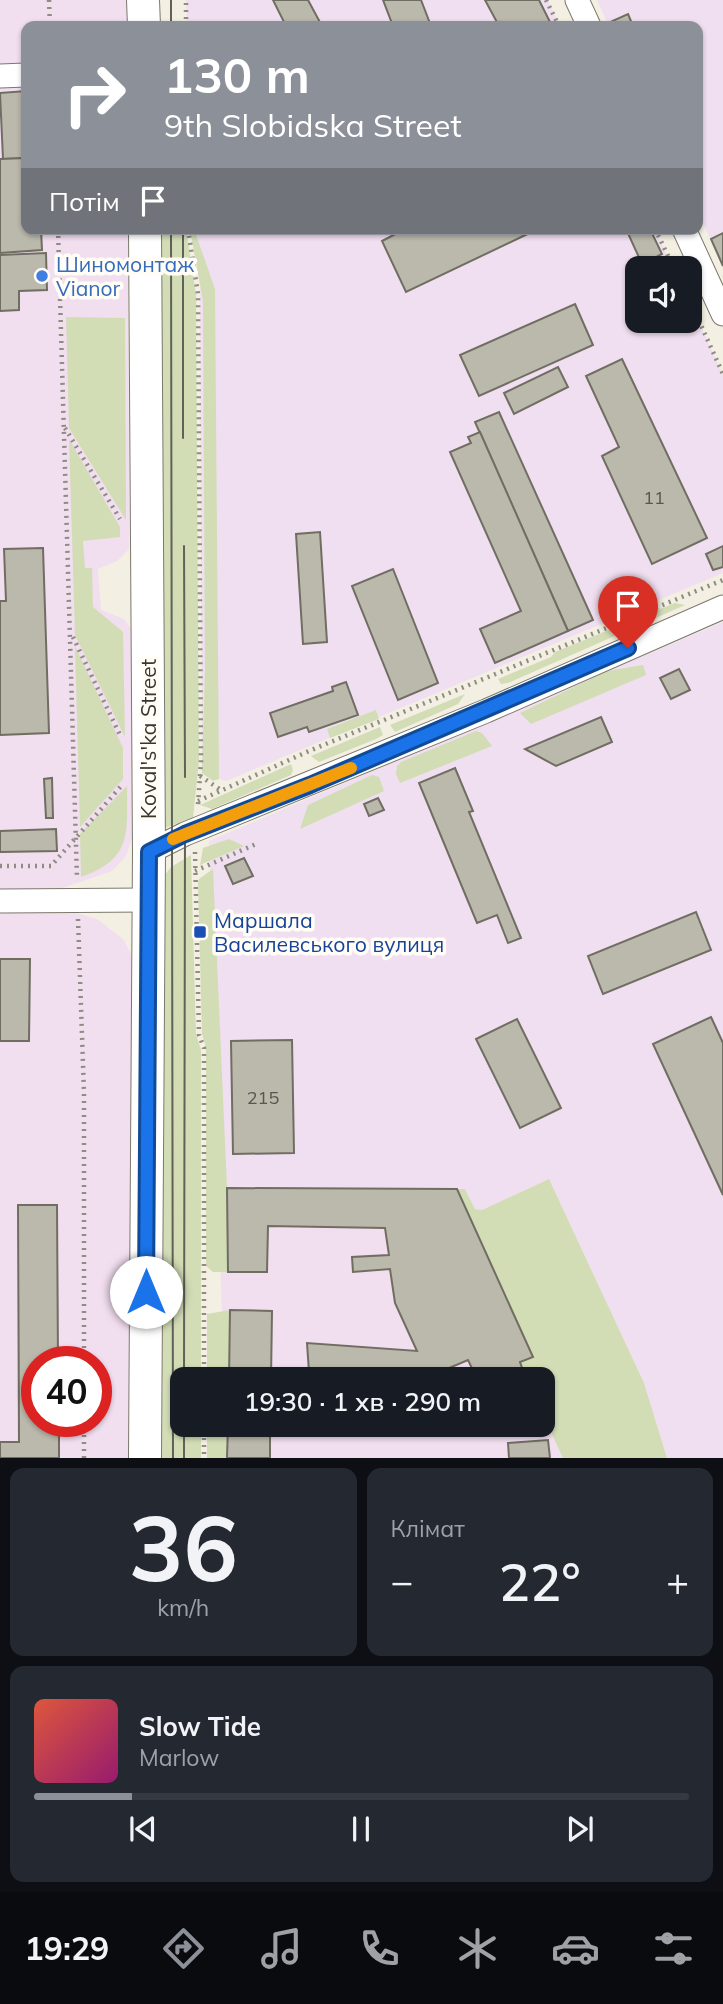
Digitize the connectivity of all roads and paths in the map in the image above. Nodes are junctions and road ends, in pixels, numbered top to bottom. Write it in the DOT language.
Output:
graph roads {
  1 [pos="49,0"];
  2 [pos="144,0"];
  3 [pos="186,0"];
  4 [pos="547,0"];
  5 [pos="577,0"];
  6 [pos="50,21"];
  7 [pos="144,21"];
  8 [pos="186,21"];
  9 [pos="557,21"];
  10 [pos="587,21"];
  11 [pos="21,75"];
  12 [pos="0,76"];
  13 [pos="58,235"];
  14 [pos="145,235"];
  15 [pos="189,235"];
  16 [pos="658,235"];
  17 [pos="687,235"];
  18 [pos="668,256"];
  19 [pos="723,314"];
  20 [pos="702,328"];
  21 [pos="723,374"];
  22 [pos="65,427"];
  23 [pos="124,526"];
  24 [pos="723,580"];
  25 [pos="723,607"];
  26 [pos="71,633"];
  27 [pos="126,747"];
  28 [pos="200,776"];
  29 [pos="126,782"];
  30 [pos="222,790"];
  31 [pos="76,834"];
  32 [pos="256,844"];
  33 [pos="149,852"];
  34 [pos="0,866"];
  35 [pos="78,900"];
  36 [pos="147,900"];
  37 [pos="0,901"];
  38 [pos="84,1346"];
  39 [pos="204,1367"];
  40 [pos="84,1437"];
  41 [pos="204,1437"];
  42 [pos="84,1458"];
  43 [pos="145,1458"];
  44 [pos="204,1458"];
  1 -- 6 [label="path"];
  2 -- 7 [label="street"];
  3 -- 8 [label="path"];
  4 -- 9 [label="path"];
  5 -- 10 [label="street"];
  11 -- 12 [label="street"];
  13 -- 22 [label="path"];
  14 -- 33 [label="street, Koval's'ka Street"];
  15 -- 28 [label="path"];
  16 -- 18 [label="path"];
  17 -- 19 [label="street"];
  20 -- 21 [label="path"];
  22 -- 23 [label="path"];
  22 -- 26 [label="path"];
  24 -- 30 [label="path"];
  25 -- 33 [label="street"];
  26 -- 27 [label="path"];
  26 -- 31 [label="path"];
  28 -- 30 [label="path"];
  28 -- 30 [label="path"];
  29 -- 31 [label="path"];
  31 -- 34 [label="path"];
  31 -- 35 [label="path"];
  32 -- 39 [label="path"];
  33 -- 36 [label="street, Koval's'ka Street"];
  35 -- 36 [label="street"];
  35 -- 37 [label="street"];
  35 -- 38 [label="path"];
  36 -- 43 [label="street, Koval's'ka Street"];
  40 -- 42 [label="path"];
  41 -- 44 [label="path"];
}
